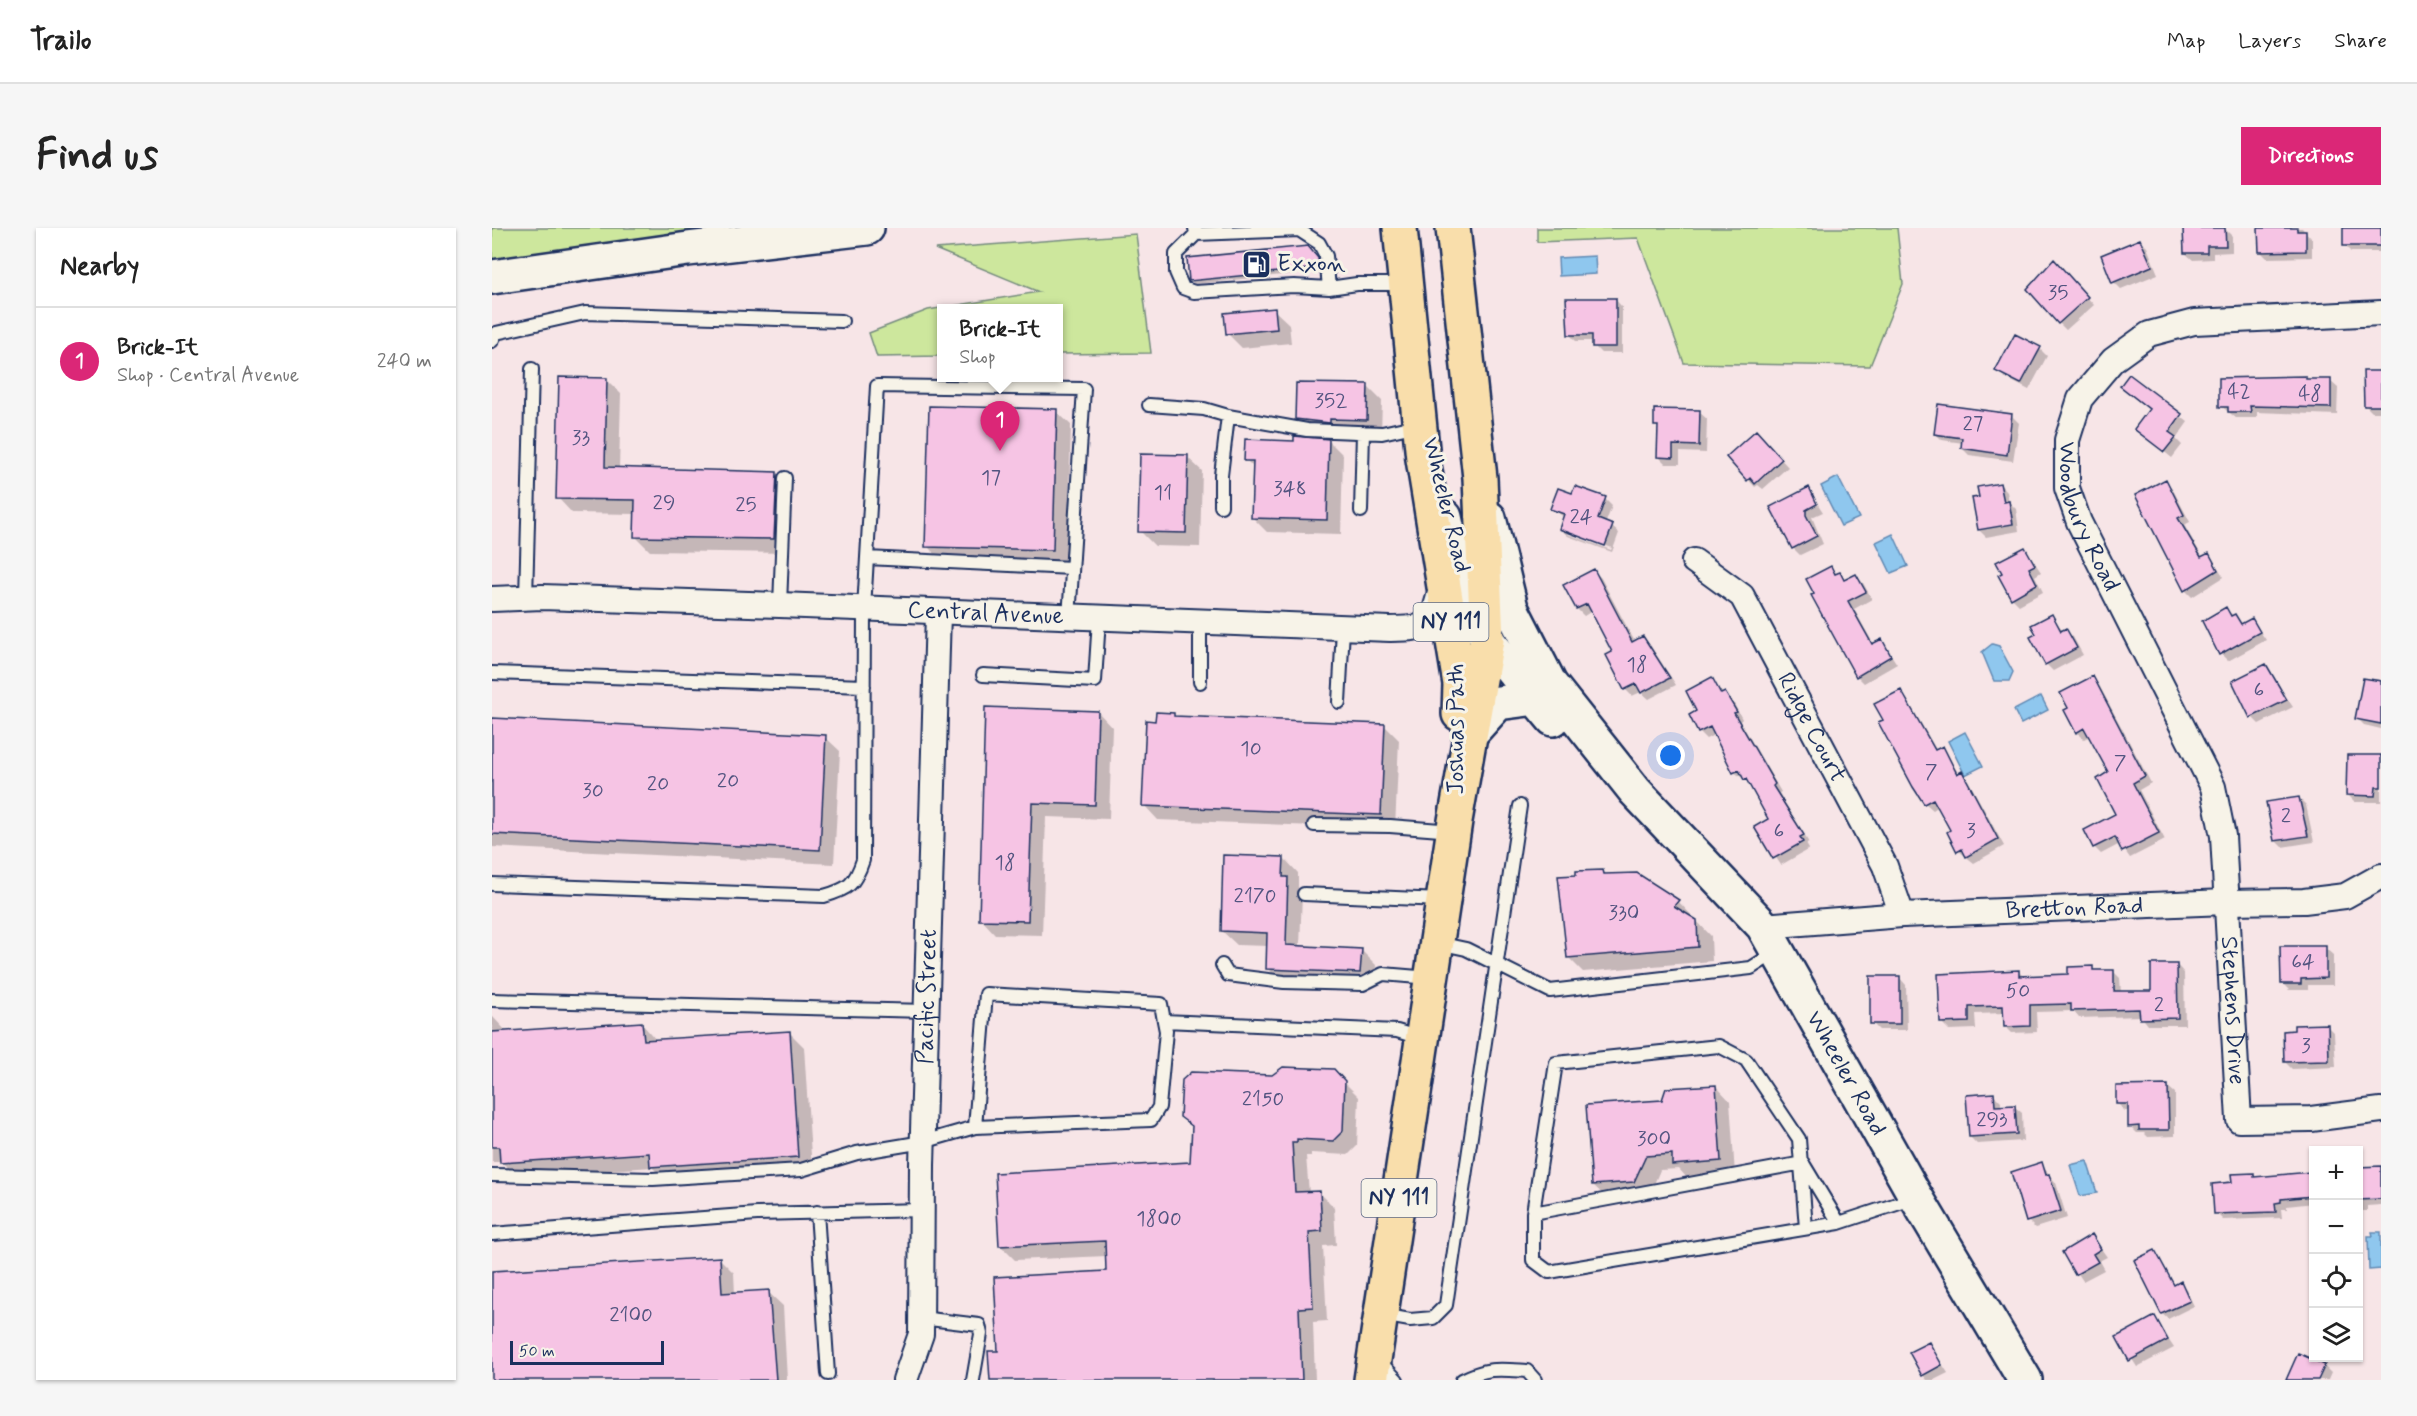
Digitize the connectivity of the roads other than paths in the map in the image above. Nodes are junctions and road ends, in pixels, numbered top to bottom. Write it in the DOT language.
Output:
graph roads {
  1 [pos="867,228"];
  2 [pos="1401,228"];
  3 [pos="1453,228"];
  4 [pos="1196,231"];
  5 [pos="492,277"];
  6 [pos="1406,284"];
  7 [pos="1329,288"];
  8 [pos="2381,313"];
  9 [pos="1409,317"];
  10 [pos="843,321"];
  11 [pos="492,340"];
  12 [pos="532,369"];
  13 [pos="1149,405"];
  14 [pos="1228,416"];
  15 [pos="1419,425"];
  16 [pos="1363,432"];
  17 [pos="785,478"];
  18 [pos="1480,478"];
  19 [pos="1221,506"];
  20 [pos="1361,511"];
  21 [pos="867,558"];
  22 [pos="1694,561"];
  23 [pos="1072,568"];
  24 [pos="1443,578"];
  25 [pos="492,598"];
  26 [pos="526,598"];
  27 [pos="780,605"];
  28 [pos="864,609"];
  29 [pos="938,613"];
  30 [pos="1069,618"];
  31 [pos="1099,620"];
  32 [pos="1200,623"];
  33 [pos="1343,629"];
  34 [pos="1487,640"];
  35 [pos="492,672"];
  36 [pos="983,675"];
  37 [pos="1200,682"];
  38 [pos="864,686"];
  39 [pos="1535,698"];
  40 [pos="1339,702"];
  41 [pos="1471,733"];
  42 [pos="1635,791"];
  43 [pos="1520,806"];
  44 [pos="1314,825"];
  45 [pos="1454,826"];
  46 [pos="2381,876"];
  47 [pos="492,884"];
  48 [pos="1304,894"];
  49 [pos="1443,900"];
  50 [pos="2226,902"];
  51 [pos="1902,915"];
  52 [pos="1770,938"];
  53 [pos="1437,943"];
  54 [pos="1222,965"];
  55 [pos="1498,965"];
  56 [pos="1431,978"];
  57 [pos="492,1000"];
  58 [pos="927,1011"];
  59 [pos="1164,1021"];
  60 [pos="1422,1039"];
  61 [pos="2381,1110"];
  62 [pos="975,1127"];
  63 [pos="923,1142"];
  64 [pos="1803,1163"];
  65 [pos="492,1175"];
  66 [pos="1916,1197"];
  67 [pos="922,1210"];
  68 [pos="817,1212"];
  69 [pos="1533,1213"];
  70 [pos="1839,1223"];
  71 [pos="1806,1228"];
  72 [pos="492,1234"];
  73 [pos="1382,1315"];
  74 [pos="921,1318"];
  75 [pos="1373,1368"];
  76 [pos="828,1374"];
  77 [pos="905,1380"];
  78 [pos="973,1380"];
  79 [pos="1397,1380"];
  80 [pos="1462,1380"];
  81 [pos="1535,1380"];
  82 [pos="2025,1380"];
  1 -- 5 [label="main road"];
  2 -- 6 [label="main road, Wheeler Road / NY 111"];
  3 -- 18 [label="main road, Wheeler Road / NY 111"];
  4 -- 7 [label="lane"];
  4 -- 7 [label="lane"];
  6 -- 7 [label="lane"];
  6 -- 9 [label="main road, Wheeler Road / NY 111"];
  8 -- 50 [label="street, Woodbury Road"];
  9 -- 15 [label="main road, Joshuas Path / NY 111"];
  9 -- 34 [label="main road, Wheeler Road"];
  10 -- 11 [label="lane"];
  12 -- 26 [label="lane"];
  13 -- 14 [label="lane"];
  14 -- 16 [label="lane"];
  14 -- 19 [label="lane"];
  15 -- 16 [label="lane"];
  15 -- 24 [label="main road, Joshuas Path / NY 111"];
  16 -- 20 [label="lane"];
  17 -- 27 [label="lane"];
  18 -- 34 [label="main road, Joshuas Path / NY 111"];
  18 -- 42 [label="main road, Wheeler Road"];
  21 -- 23 [label="lane"];
  21 -- 23 [label="lane"];
  21 -- 28 [label="lane"];
  22 -- 51 [label="street, Ridge Court"];
  23 -- 30 [label="lane"];
  24 -- 33 [label="street, Central Avenue"];
  24 -- 45 [label="main road, Joshuas Path / NY 111"];
  25 -- 26 [label="street, Central Avenue"];
  26 -- 27 [label="street, Central Avenue"];
  27 -- 28 [label="street, Central Avenue"];
  28 -- 29 [label="street, Central Avenue"];
  28 -- 38 [label="lane"];
  29 -- 30 [label="street, Central Avenue"];
  29 -- 58 [label="street, Pacific Street"];
  30 -- 31 [label="street, Central Avenue"];
  31 -- 32 [label="street, Central Avenue"];
  31 -- 36 [label="lane"];
  32 -- 33 [label="street, Central Avenue"];
  32 -- 37 [label="lane"];
  33 -- 40 [label="lane"];
  34 -- 39 [label="main road, Wheeler Road"];
  34 -- 41 [label="main road, Joshuas Path / NY 111"];
  35 -- 38 [label="lane"];
  38 -- 47 [label="lane"];
  39 -- 41 [label="main road"];
  39 -- 42 [label="main road, Wheeler Road"];
  41 -- 45 [label="main road, Joshuas Path / NY 111"];
  42 -- 52 [label="main road, Wheeler Road"];
  43 -- 55 [label="lane"];
  44 -- 45 [label="lane"];
  45 -- 49 [label="main road, Joshuas Path / NY 111"];
  46 -- 50 [label="street, Bretton Road"];
  48 -- 49 [label="lane"];
  49 -- 53 [label="main road, Joshuas Path / NY 111"];
  50 -- 51 [label="street, Bretton Road"];
  50 -- 61 [label="street, Stephens Drive"];
  51 -- 52 [label="street, Bretton Road"];
  52 -- 55 [label="lane"];
  52 -- 66 [label="main road, Wheeler Road"];
  53 -- 55 [label="lane"];
  53 -- 56 [label="main road, Joshuas Path / NY 111"];
  54 -- 56 [label="lane"];
  55 -- 73 [label="lane"];
  56 -- 60 [label="main road, Joshuas Path / NY 111"];
  57 -- 58 [label="lane"];
  58 -- 63 [label="street, Pacific Street"];
  59 -- 60 [label="lane"];
  59 -- 62 [label="lane"];
  59 -- 62 [label="lane"];
  60 -- 73 [label="main road, Joshuas Path / NY 111"];
  62 -- 63 [label="lane"];
  63 -- 65 [label="lane"];
  63 -- 67 [label="street, Pacific Street"];
  64 -- 69 [label="lane"];
  64 -- 69 [label="lane"];
  64 -- 70 [label="lane"];
  64 -- 71 [label="lane"];
  66 -- 70 [label="lane"];
  66 -- 82 [label="main road, Wheeler Road"];
  67 -- 68 [label="lane"];
  67 -- 74 [label="street, Pacific Street"];
  68 -- 72 [label="lane"];
  68 -- 76 [label="lane"];
  69 -- 71 [label="lane"];
  70 -- 71 [label="lane"];
  73 -- 75 [label="main road, Joshuas Path / NY 111"];
  74 -- 77 [label="street, Pacific Street"];
  74 -- 78 [label="lane"];
  75 -- 79 [label="lane"];
  80 -- 81 [label="lane"];
}
